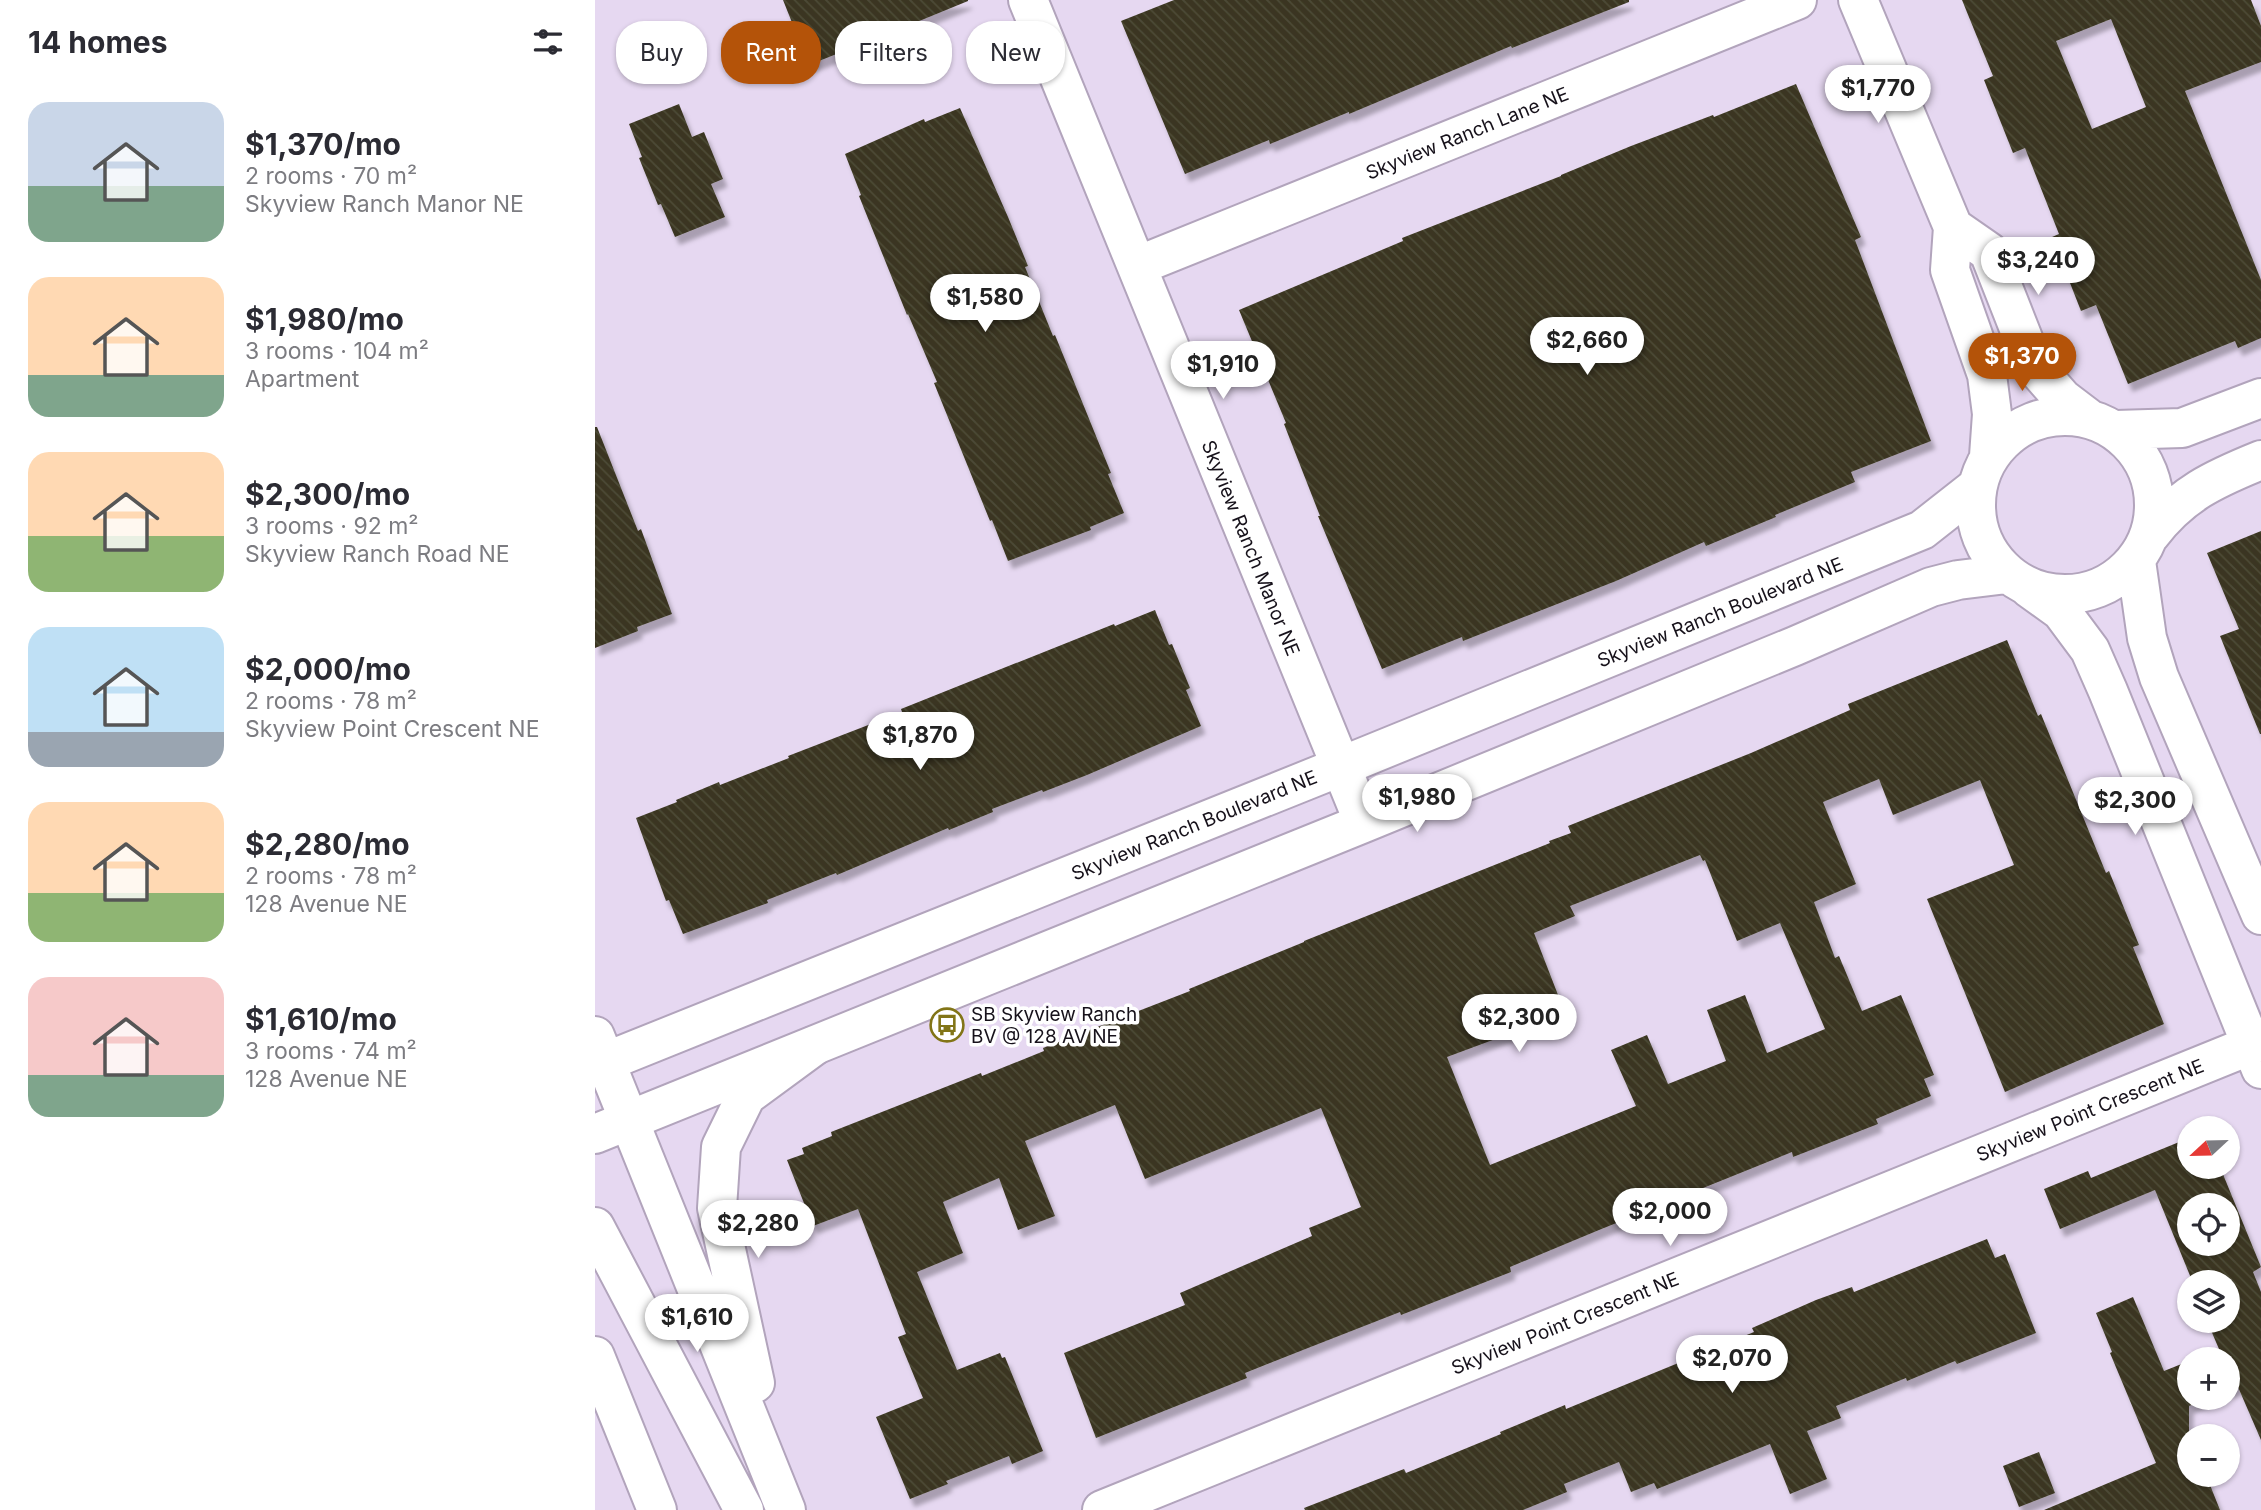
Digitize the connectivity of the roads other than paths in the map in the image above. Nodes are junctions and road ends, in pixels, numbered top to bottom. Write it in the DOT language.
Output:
graph roads {
  1 [pos="1028,0"];
  2 [pos="1797,0"];
  3 [pos="1858,0"];
  4 [pos="1953,227"];
  5 [pos="1137,266"];
  6 [pos="2261,398"];
  7 [pos="2102,424"];
  8 [pos="2261,460"];
  9 [pos="1984,471"];
  10 [pos="2143,548"];
  11 [pos="2018,581"];
  12 [pos="1342,766"];
  13 [pos="1364,823"];
  14 [pos="2261,915"];
  15 [pos="814,1046"];
  16 [pos="2258,1051"];
  17 [pos="598,1063"];
  18 [pos="630,1120"];
  19 [pos="595,1134"];
  20 [pos="595,1227"];
  21 [pos="595,1356"];
  22 [pos="781,1499"];
  23 [pos="657,1510"];
  24 [pos="744,1510"];
  25 [pos="1102,1510"];
  1 -- 5 [label="street, Skyview Ranch Manor NE"];
  2 -- 5 [label="street, Skyview Ranch Lane NE"];
  3 -- 4 [label="street"];
  4 -- 7 [label="street"];
  4 -- 9 [label="street"];
  5 -- 12 [label="street, Skyview Ranch Manor NE"];
  6 -- 7 [label="street"];
  7 -- 9 [label="street"];
  7 -- 10 [label="street"];
  8 -- 10 [label="street"];
  9 -- 11 [label="street"];
  9 -- 12 [label="street, Skyview Ranch Boulevard NE"];
  10 -- 11 [label="street"];
  10 -- 14 [label="street"];
  11 -- 13 [label="street"];
  11 -- 16 [label="street"];
  12 -- 13 [label="street, Skyview Ranch Manor NE"];
  12 -- 17 [label="street, Skyview Ranch Boulevard NE"];
  13 -- 15 [label="street"];
  15 -- 18 [label="street"];
  15 -- 22 [label="street"];
  16 -- 25 [label="street, Skyview Point Crescent NE"];
  17 -- 18 [label="street"];
  18 -- 19 [label="street"];
  18 -- 22 [label="street"];
  20 -- 24 [label="street"];
  21 -- 23 [label="street"];
}
